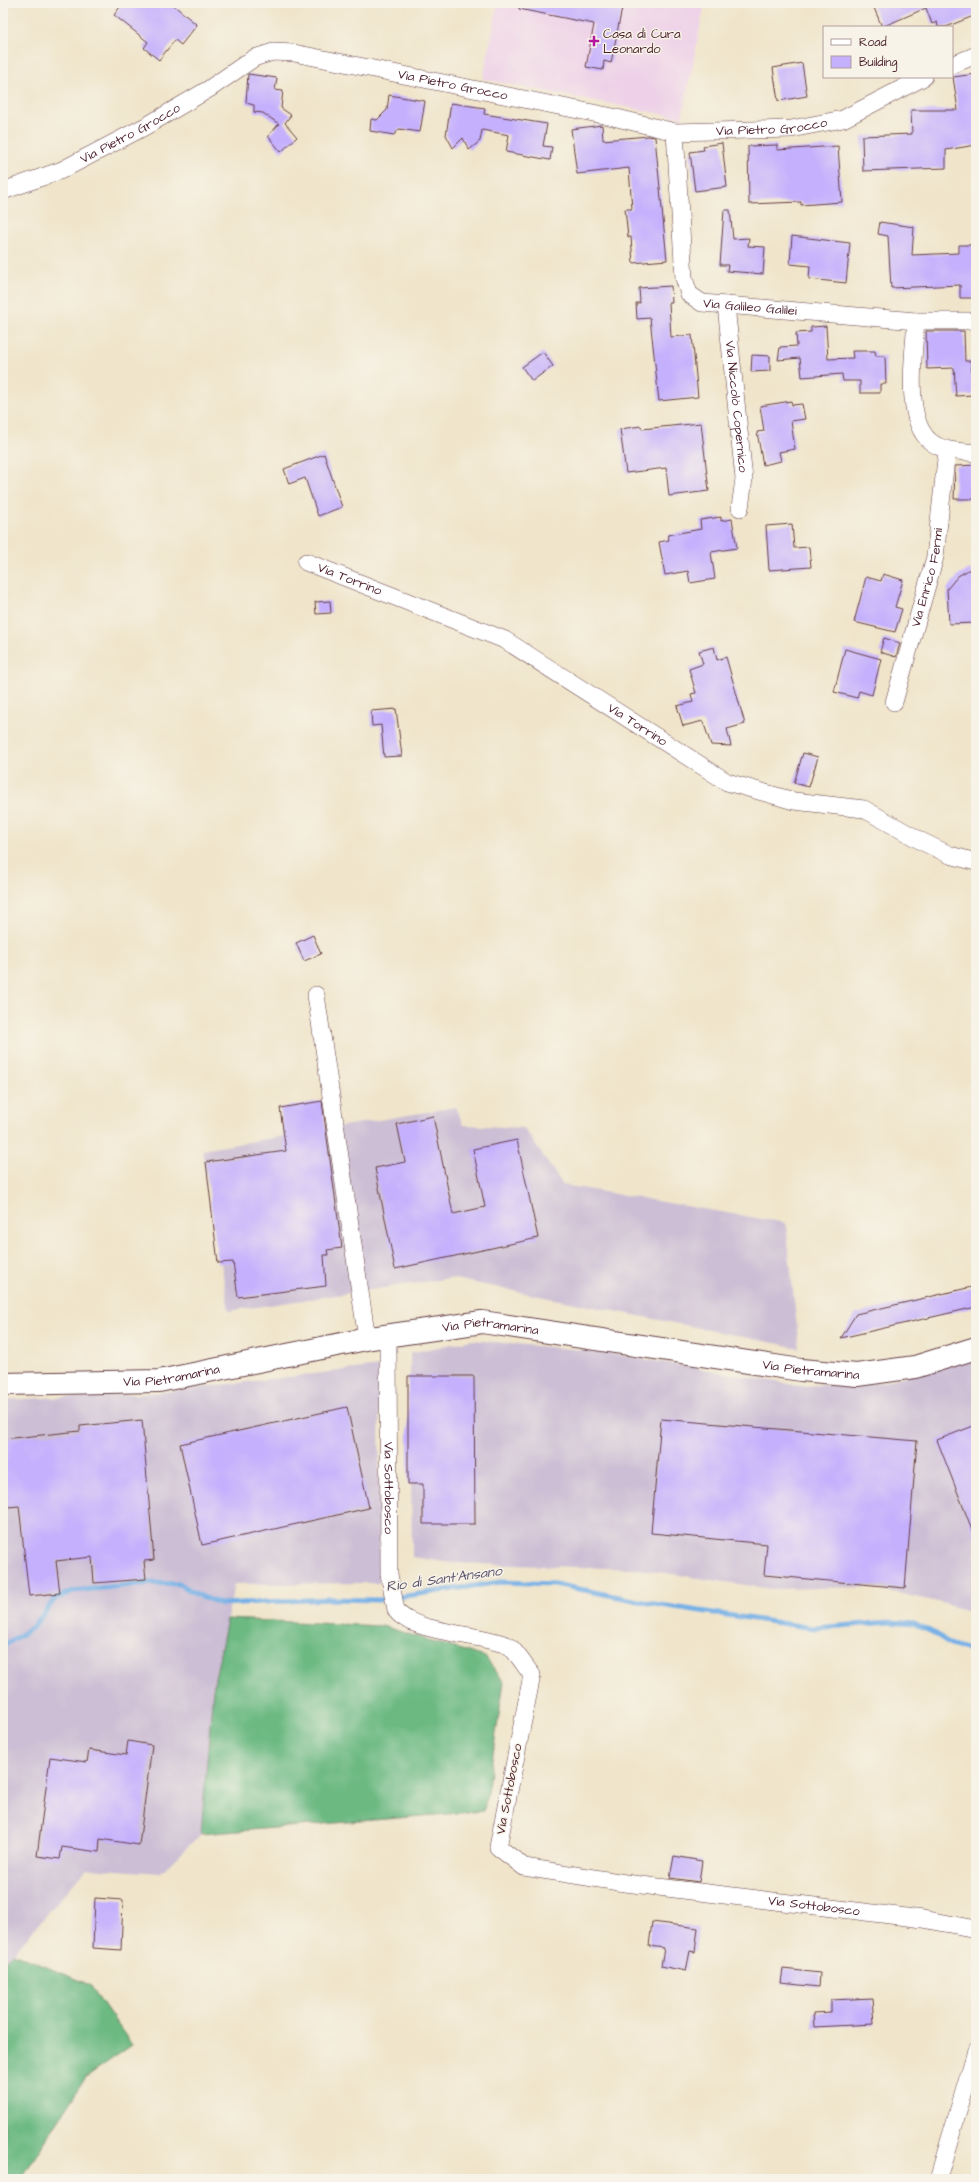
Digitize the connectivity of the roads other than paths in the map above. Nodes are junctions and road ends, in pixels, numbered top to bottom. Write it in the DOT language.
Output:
graph roads {
  1 [pos="976,55"];
  2 [pos="953,65"];
  3 [pos="922,78"];
  4 [pos="675,132"];
  5 [pos="3,191"];
  6 [pos="726,305"];
  7 [pos="916,321"];
  8 [pos="976,321"];
  9 [pos="947,450"];
  10 [pos="976,452"];
  11 [pos="740,508"];
  12 [pos="306,562"];
  13 [pos="894,702"];
  14 [pos="976,862"];
  15 [pos="316,995"];
  16 [pos="388,1336"];
  17 [pos="367,1339"];
  18 [pos="976,1348"];
  19 [pos="3,1384"];
  20 [pos="976,1929"];
  21 [pos="976,2051"];
  22 [pos="938,2179"];
  1 -- 2 [label="street"];
  3 -- 4 [label="street, Via Pietro Grocco"];
  4 -- 5 [label="street, Via Pietro Grocco"];
  4 -- 6 [label="street, Via Galileo Galilei"];
  6 -- 7 [label="street, Via Galileo Galilei"];
  6 -- 11 [label="street, Via Niccolò Copernico"];
  7 -- 8 [label="street, Via Galileo Galilei"];
  7 -- 9 [label="street"];
  9 -- 10 [label="street"];
  9 -- 13 [label="street, Via Enrico Fermi"];
  12 -- 14 [label="street, Via Torrino"];
  15 -- 17 [label="street"];
  16 -- 17 [label="main road, Via Pietramarina"];
  16 -- 18 [label="main road, Via Pietramarina"];
  16 -- 20 [label="street, Via Sottobosco"];
  17 -- 19 [label="main road, Via Pietramarina"];
  21 -- 22 [label="street"];
}
